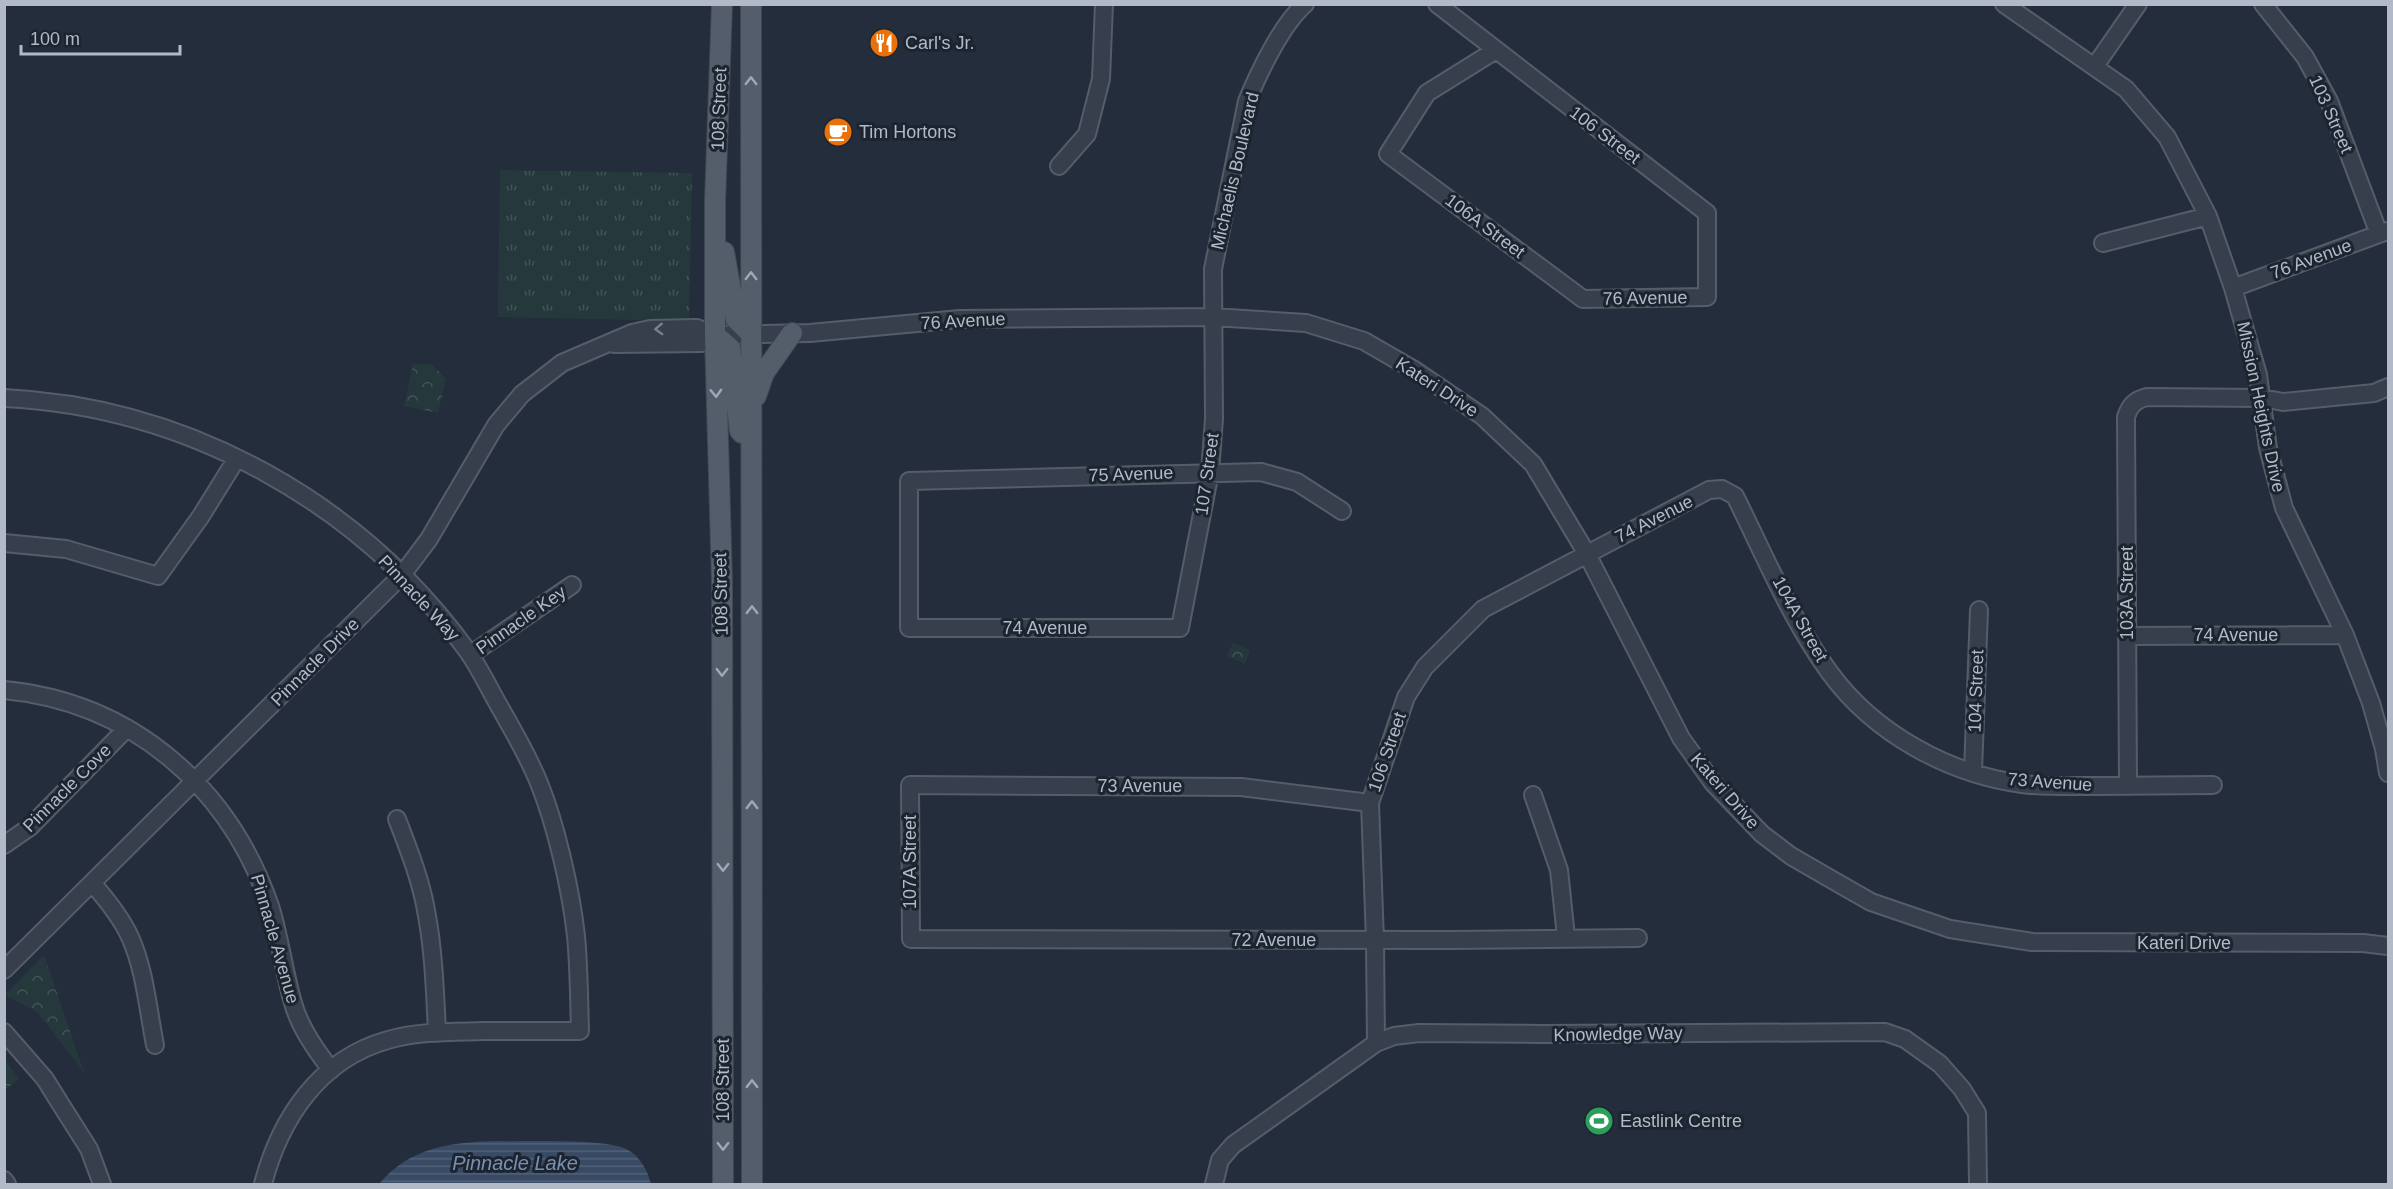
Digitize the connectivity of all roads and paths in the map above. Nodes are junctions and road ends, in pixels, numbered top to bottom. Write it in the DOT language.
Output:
graph roads {
  1 [pos="722,4"];
  2 [pos="751,4"];
  3 [pos="1104,4"];
  4 [pos="1305,4"];
  5 [pos="1437,4"];
  6 [pos="2004,4"];
  7 [pos="2138,4"];
  8 [pos="2263,4"];
  9 [pos="1496,51"];
  10 [pos="2095,66"];
  11 [pos="1059,166"];
  12 [pos="716,168"];
  13 [pos="2208,216"];
  14 [pos="2384,233"];
  15 [pos="2103,243"];
  16 [pos="2233,288"];
  17 [pos="1707,297"];
  18 [pos="1583,299"];
  19 [pos="1213,317"];
  20 [pos="792,333"];
  21 [pos="751,334"];
  22 [pos="715,335"];
  23 [pos="2388,387"];
  24 [pos="4,398"];
  25 [pos="2262,398"];
  26 [pos="751,440"];
  27 [pos="237,458"];
  28 [pos="1210,472"];
  29 [pos="1722,489"];
  30 [pos="1342,511"];
  31 [pos="4,543"];
  32 [pos="1587,554"];
  33 [pos="402,575"];
  34 [pos="572,585"];
  35 [pos="1979,610"];
  36 [pos="909,628"];
  37 [pos="1180,628"];
  38 [pos="2345,635"];
  39 [pos="2127,636"];
  40 [pos="470,656"];
  41 [pos="4,690"];
  42 [pos="127,728"];
  43 [pos="1897,736"];
  44 [pos="1973,772"];
  45 [pos="2388,773"];
  46 [pos="196,780"];
  47 [pos="910,785"];
  48 [pos="2213,785"];
  49 [pos="2128,786"];
  50 [pos="1533,795"];
  51 [pos="1370,803"];
  52 [pos="397,819"];
  53 [pos="4,845"];
  54 [pos="93,884"];
  55 [pos="1566,937"];
  56 [pos="1638,938"];
  57 [pos="911,939"];
  58 [pos="1376,940"];
  59 [pos="2388,946"];
  60 [pos="4,970"];
  61 [pos="4,1032"];
  62 [pos="437,1032"];
  63 [pos="1376,1043"];
  64 [pos="155,1045"];
  65 [pos="331,1070"];
  66 [pos="4,1180"];
  67 [pos="7,1185"];
  68 [pos="102,1185"];
  69 [pos="263,1185"];
  70 [pos="723,1185"];
  71 [pos="752,1185"];
  72 [pos="1214,1185"];
  73 [pos="1978,1185"];
  1 -- 12 [label="main road, 108 Street"];
  21 -- 2 [label="main road, 108 Street, one-way"];
  3 -- 11 [label="street"];
  4 -- 19 [label="street, Michaelis Boulevard"];
  5 -- 9 [label="street, 106 Street"];
  6 -- 10 [label="street, Mission Heights Drive"];
  7 -- 10 [label="street"];
  8 -- 14 [label="street, 103 Street"];
  9 -- 17 [label="street, 106 Street"];
  9 -- 18 [label="street, 106A Street"];
  10 -- 13 [label="street, Mission Heights Drive"];
  12 -- 21 [label="main road"];
  12 -- 22 [label="main road, 108 Street"];
  13 -- 15 [label="street"];
  13 -- 16 [label="street, Mission Heights Drive"];
  14 -- 16 [label="street, 76 Avenue"];
  16 -- 25 [label="street, Mission Heights Drive"];
  17 -- 18 [label="street, 76 Avenue"];
  19 -- 20 [label="street, 76 Avenue"];
  19 -- 28 [label="street, 107 Street"];
  19 -- 32 [label="street, Kateri Drive"];
  20 -- 21 [label="street, 76 Avenue"];
  20 -- 26 [label="main road"];
  21 -- 22 [label="street, 76 Avenue"];
  21 -- 26 [label="main road, 108 Street"];
  22 -- 26 [label="main road"];
  22 -- 33 [label="street, Pinnacle Drive"];
  22 -- 70 [label="main road, 108 Street, one-way"];
  23 -- 25 [label="street"];
  24 -- 27 [label="street, Pinnacle Way"];
  25 -- 38 [label="street, Mission Heights Drive"];
  25 -- 39 [label="street, 103A Street"];
  71 -- 26 [label="main road, 108 Street, one-way"];
  27 -- 31 [label="street"];
  27 -- 33 [label="street, Pinnacle Way"];
  28 -- 30 [label="street, 75 Avenue"];
  28 -- 36 [label="street, 75 Avenue"];
  28 -- 37 [label="street, 107 Street"];
  29 -- 32 [label="street, 74 Avenue"];
  29 -- 43 [label="street, 104A Street"];
  32 -- 51 [label="street, 106 Street"];
  32 -- 59 [label="street, Kateri Drive"];
  33 -- 40 [label="street, Pinnacle Way"];
  33 -- 46 [label="street, Pinnacle Drive"];
  34 -- 40 [label="street, Pinnacle Key"];
  35 -- 44 [label="street, 104 Street"];
  36 -- 37 [label="street, 74 Avenue"];
  38 -- 39 [label="street, 74 Avenue"];
  38 -- 45 [label="street, Mission Heights Drive"];
  39 -- 49 [label="street, 103A Street"];
  40 -- 62 [label="street, Pinnacle Way"];
  41 -- 42 [label="street, Pinnacle Avenue"];
  42 -- 46 [label="street, Pinnacle Avenue"];
  42 -- 53 [label="street, Pinnacle Cove"];
  43 -- 44 [label="street, 73 Avenue"];
  44 -- 49 [label="street, 73 Avenue"];
  46 -- 54 [label="street, Pinnacle Drive"];
  46 -- 65 [label="street, Pinnacle Avenue"];
  47 -- 51 [label="street, 73 Avenue"];
  47 -- 57 [label="street, 107A Street"];
  48 -- 49 [label="street, 73 Avenue"];
  50 -- 55 [label="street"];
  51 -- 58 [label="street, 106 Street"];
  52 -- 62 [label="street"];
  54 -- 60 [label="street, Pinnacle Drive"];
  54 -- 64 [label="street"];
  55 -- 56 [label="street, 72 Avenue"];
  55 -- 58 [label="street, 72 Avenue"];
  57 -- 58 [label="street, 72 Avenue"];
  58 -- 63 [label="street, 106 Street"];
  61 -- 68 [label="street"];
  62 -- 65 [label="street"];
  63 -- 72 [label="street, Knowledge Way"];
  63 -- 73 [label="street, Knowledge Way"];
  65 -- 69 [label="street"];
  66 -- 67 [label="street"];
}
